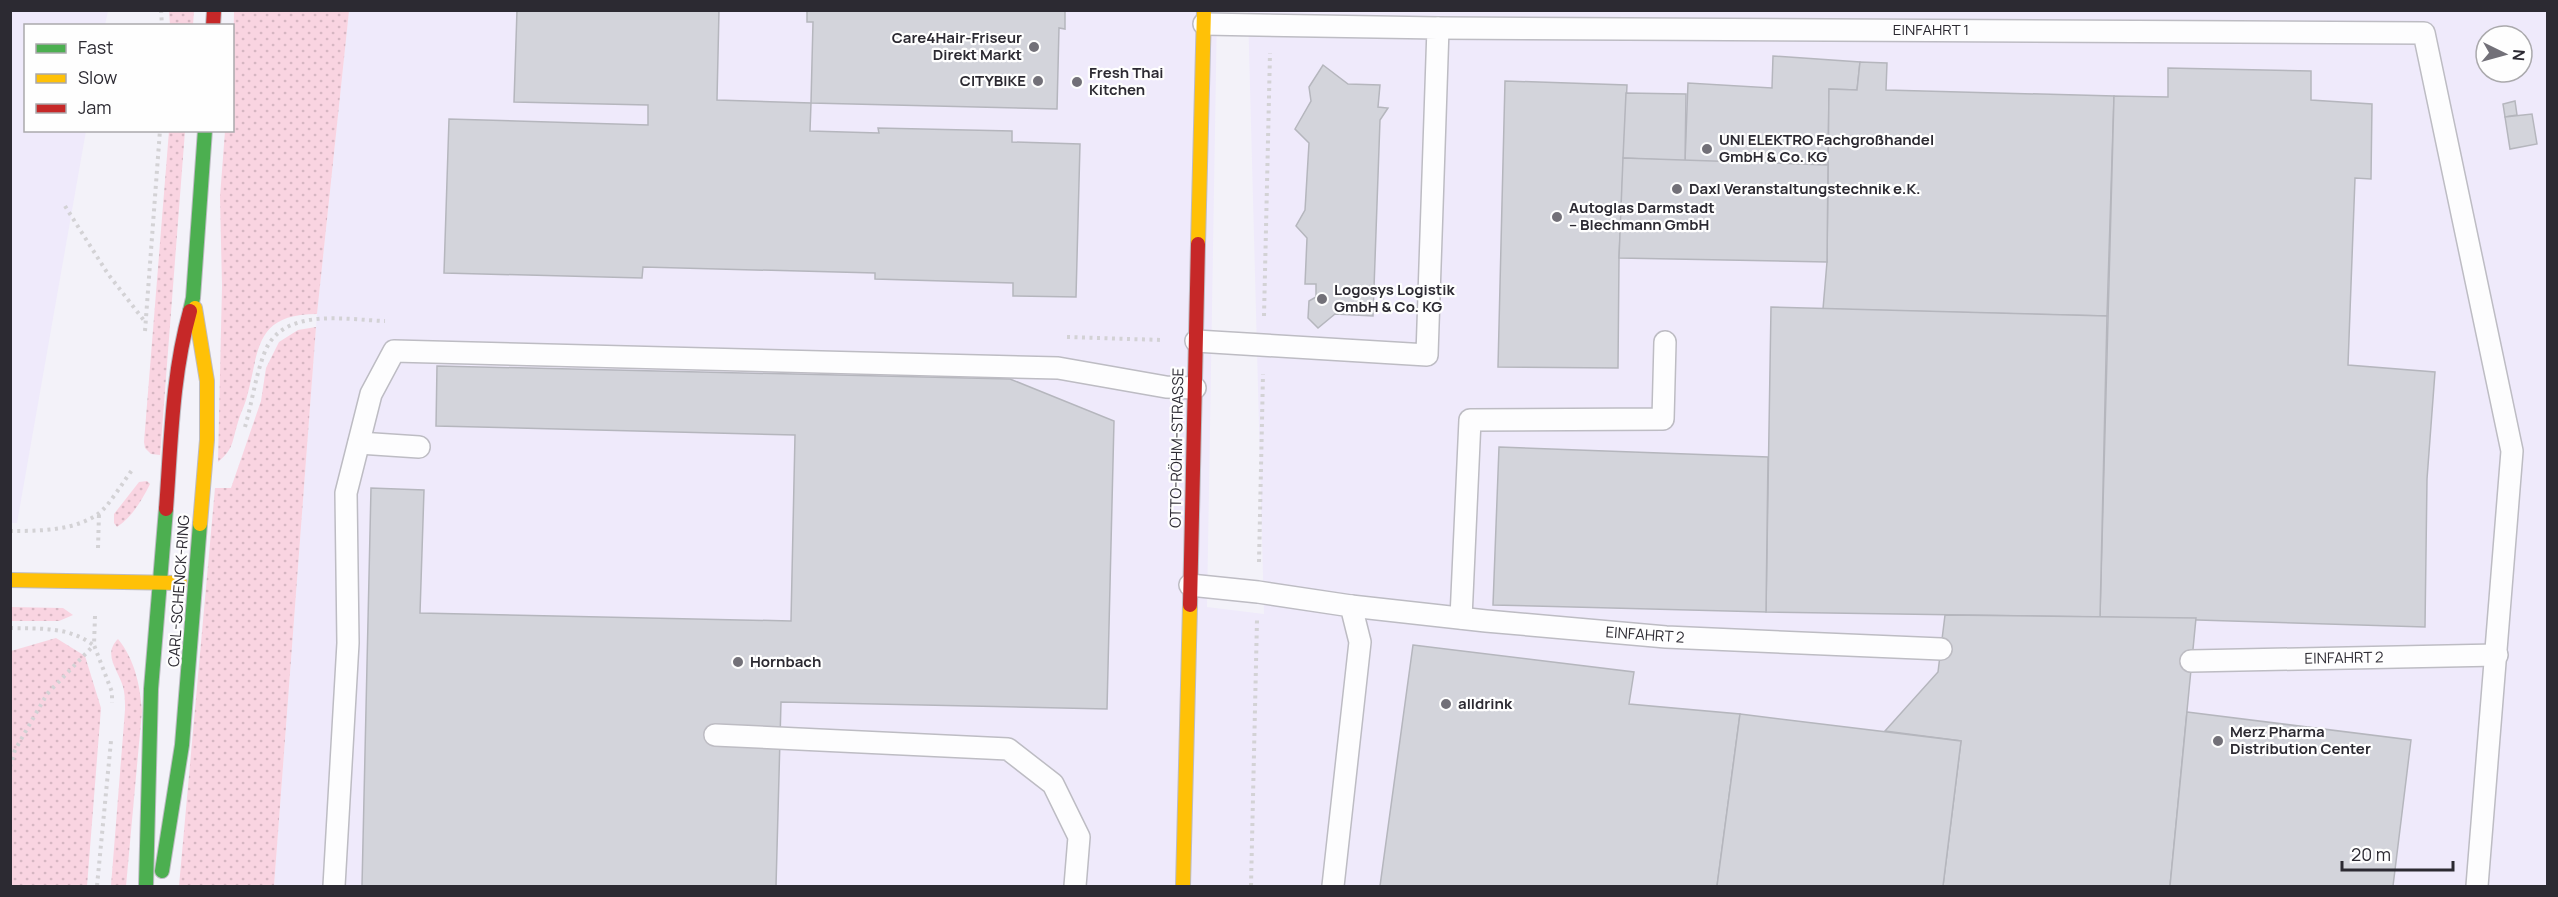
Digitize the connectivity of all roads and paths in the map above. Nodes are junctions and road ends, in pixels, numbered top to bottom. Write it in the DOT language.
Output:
graph roads {
  1 [pos="1204,17"];
  2 [pos="1270,26"];
  3 [pos="1438,28"];
  4 [pos="160,132"];
  5 [pos="205,132"];
  6 [pos="65,206"];
  7 [pos="193,298"];
  8 [pos="146,323"];
  9 [pos="145,334"];
  10 [pos="1196,341"];
  11 [pos="1665,342"];
  12 [pos="1263,346"];
  13 [pos="1195,388"];
  14 [pos="359,443"];
  15 [pos="419,447"];
  16 [pos="134,467"];
  17 [pos="99,513"];
  18 [pos="10,531"];
  19 [pos="98,542"];
  20 [pos="10,580"];
  21 [pos="159,583"];
  22 [pos="197,584"];
  23 [pos="1190,585"];
  24 [pos="1258,592"];
  25 [pos="1351,606"];
  26 [pos="1461,618"];
  27 [pos="95,622"];
  28 [pos="10,628"];
  29 [pos="94,645"];
  30 [pos="1941,649"];
  31 [pos="2497,655"];
  32 [pos="2191,661"];
  33 [pos="112,711"];
  34 [pos="112,730"];
  35 [pos="715,735"];
  36 [pos="10,767"];
  37 [pos="97,886"];
  38 [pos="146,886"];
  39 [pos="159,886"];
  40 [pos="334,886"];
  41 [pos="1075,886"];
  42 [pos="1183,886"];
  43 [pos="1251,886"];
  44 [pos="1333,886"];
  45 [pos="2477,886"];
  1 -- 2 [label="lane, EINFAHRT 1"];
  1 -- 10 [label="main road, OTTO-RÖHM-STRASSE"];
  2 -- 3 [label="lane, EINFAHRT 1"];
  2 -- 12 [label="path"];
  3 -- 12 [label="lane"];
  3 -- 31 [label="lane, EINFAHRT 1"];
  4 -- 8 [label="path"];
  5 -- 7 [label="main road, CARL-SCHENCK-RING"];
  6 -- 8 [label="path"];
  7 -- 21 [label="main road, CARL-SCHENCK-RING"];
  7 -- 22 [label="main road, CARL-SCHENCK-RING"];
  8 -- 9 [label="path"];
  10 -- 12 [label="lane"];
  10 -- 13 [label="main road, OTTO-RÖHM-STRASSE"];
  11 -- 26 [label="lane"];
  12 -- 24 [label="path"];
  13 -- 14 [label="lane"];
  13 -- 23 [label="main road, OTTO-RÖHM-STRASSE"];
  14 -- 15 [label="lane"];
  14 -- 40 [label="lane"];
  16 -- 17 [label="path"];
  17 -- 18 [label="path"];
  17 -- 19 [label="path"];
  20 -- 21 [label="main road"];
  21 -- 22 [label="main road"];
  21 -- 38 [label="main road, CARL-SCHENCK-RING"];
  22 -- 39 [label="main road, CARL-SCHENCK-RING"];
  23 -- 24 [label="lane, EINFAHRT 2"];
  23 -- 42 [label="main road, OTTO-RÖHM-STRASSE"];
  24 -- 25 [label="lane, EINFAHRT 2"];
  24 -- 43 [label="path"];
  25 -- 26 [label="lane, EINFAHRT 2"];
  25 -- 44 [label="lane"];
  26 -- 30 [label="lane, EINFAHRT 2"];
  27 -- 29 [label="path"];
  28 -- 29 [label="path"];
  29 -- 33 [label="path"];
  29 -- 36 [label="path"];
  31 -- 32 [label="lane, EINFAHRT 2"];
  31 -- 45 [label="lane"];
  34 -- 37 [label="path"];
  35 -- 41 [label="lane"];
}
